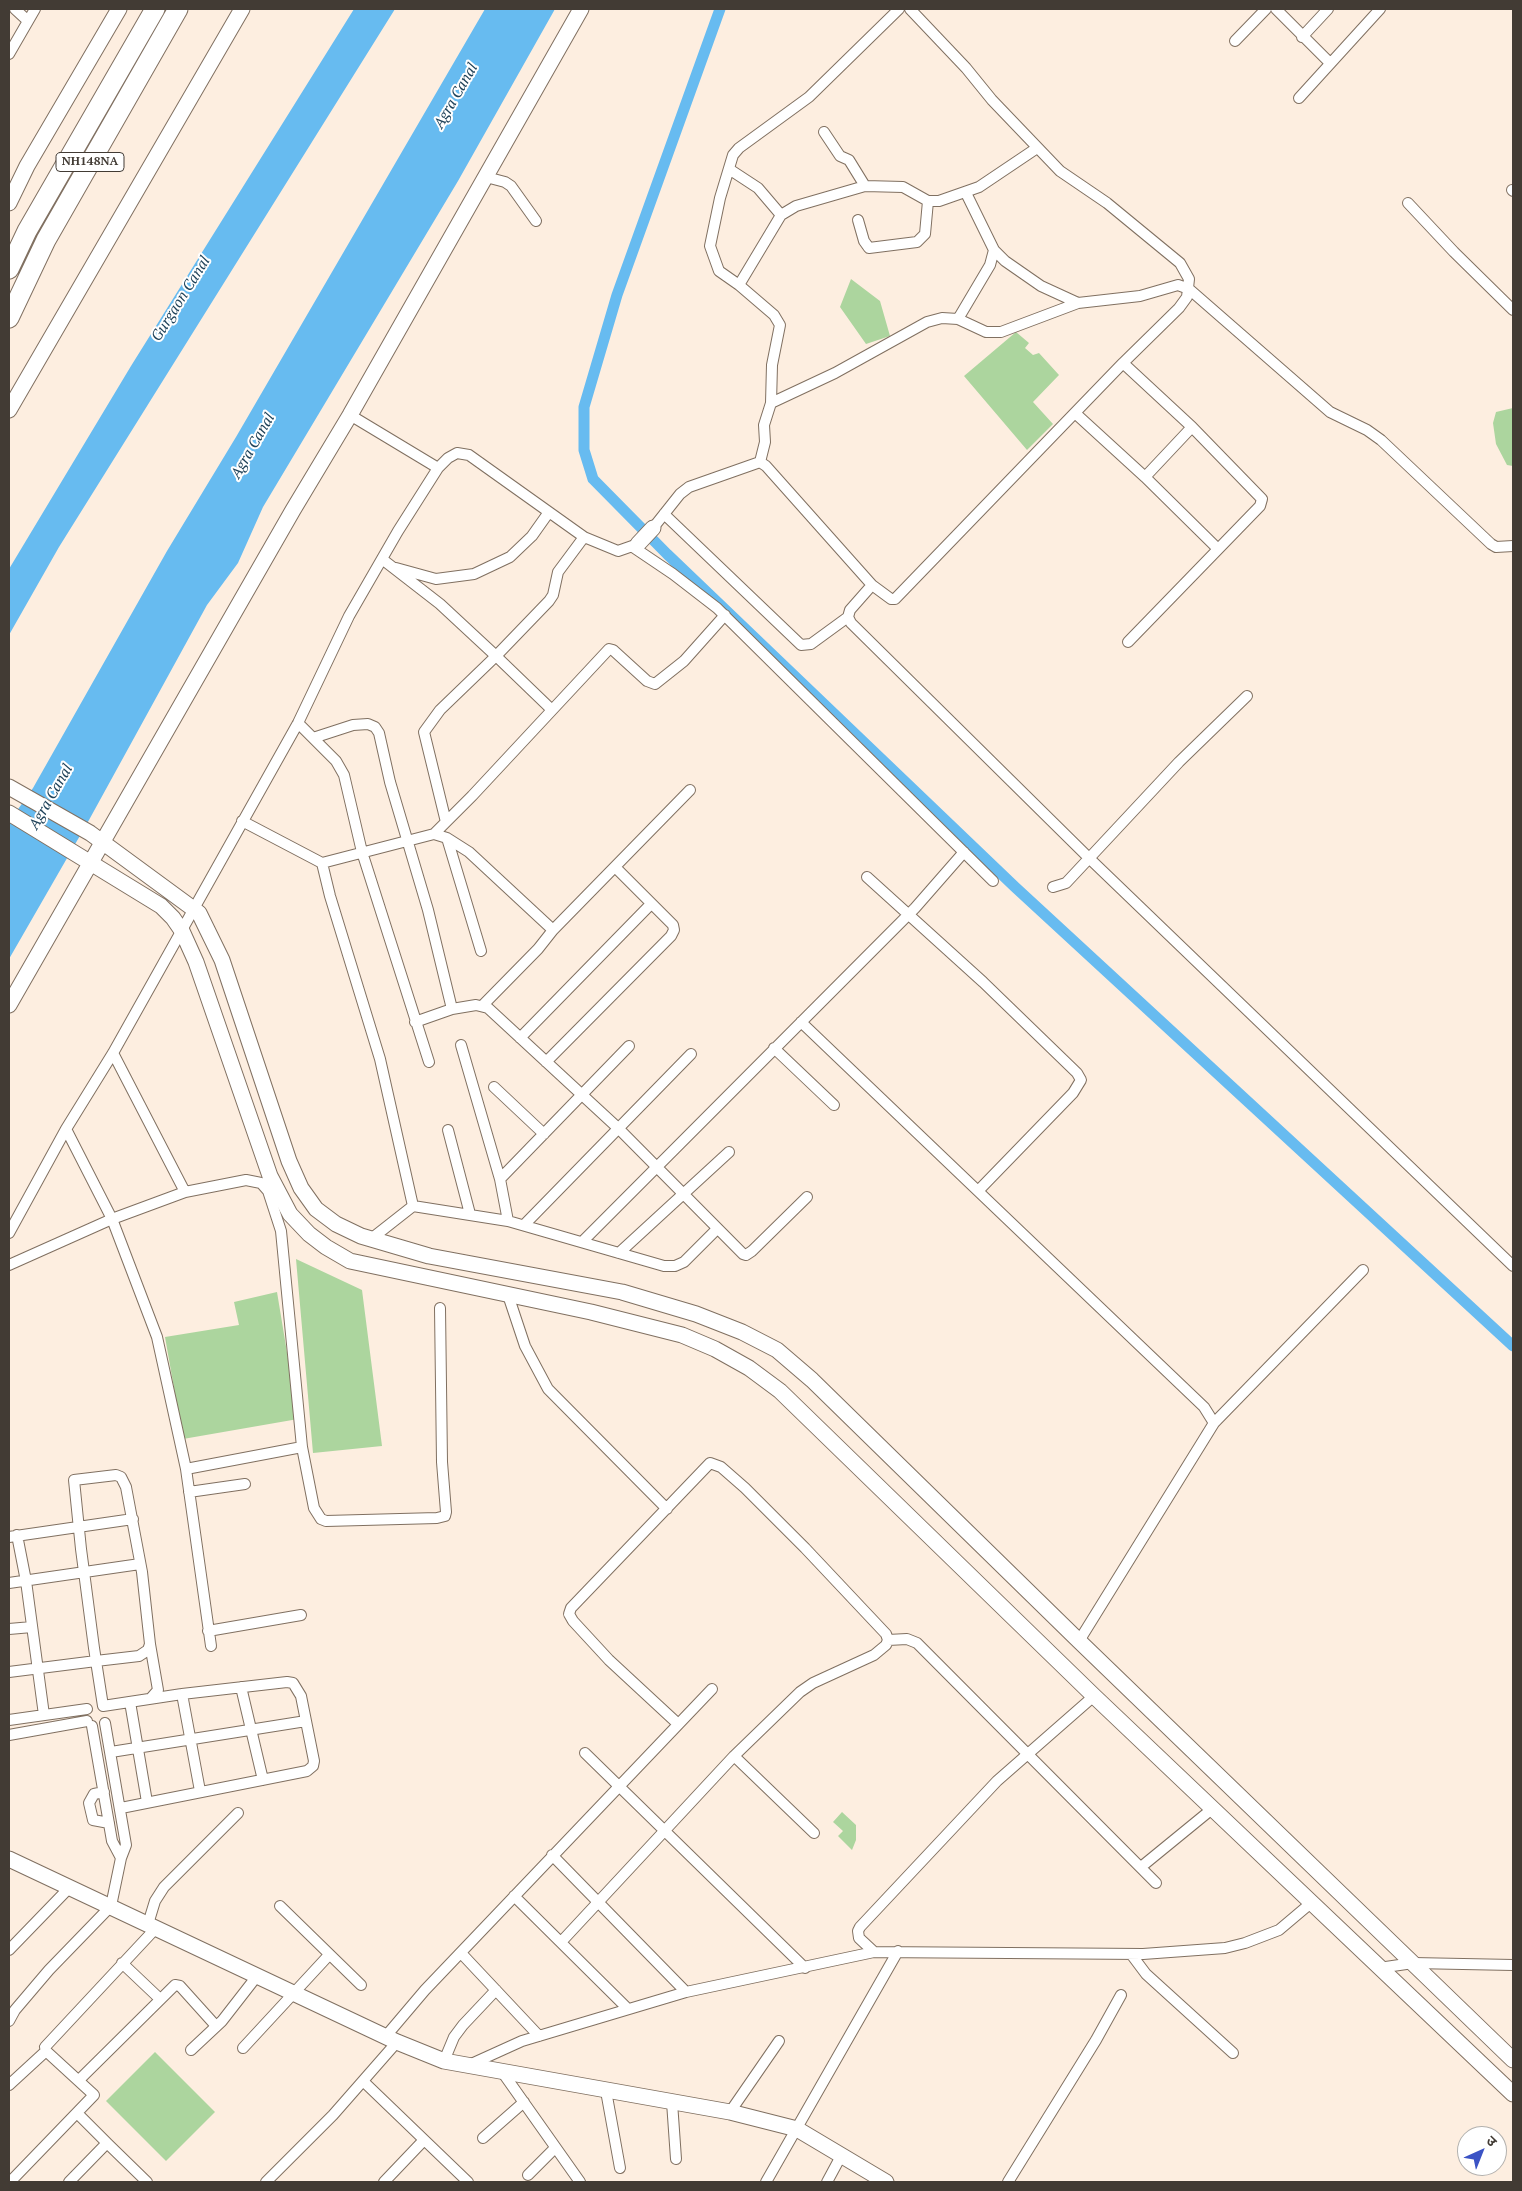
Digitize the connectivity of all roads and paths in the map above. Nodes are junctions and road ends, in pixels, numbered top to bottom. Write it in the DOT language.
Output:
graph roads {
  1 [pos="15,9"];
  2 [pos="35,9"];
  3 [pos="119,9"];
  4 [pos="155,9"];
  5 [pos="178,9"];
  6 [pos="242,9"];
  7 [pos="581,9"];
  8 [pos="899,9"];
  9 [pos="910,9"];
  10 [pos="1266,9"];
  11 [pos="1276,9"];
  12 [pos="1328,9"];
  13 [pos="1380,9"];
  14 [pos="28,20"];
  15 [pos="1302,36"];
  16 [pos="1235,41"];
  17 [pos="9,54"];
  18 [pos="1330,63"];
  19 [pos="1299,98"];
  20 [pos="824,132"];
  21 [pos="1037,148"];
  22 [pos="729,169"];
  23 [pos="486,177"];
  24 [pos="865,186"];
  25 [pos="966,193"];
  26 [pos="928,201"];
  27 [pos="9,203"];
  28 [pos="1408,203"];
  29 [pos="781,215"];
  30 [pos="858,220"];
  31 [pos="536,221"];
  32 [pos="994,250"];
  33 [pos="9,269"];
  34 [pos="739,285"];
  35 [pos="1189,289"];
  36 [pos="1078,303"];
  37 [pos="1513,310"];
  38 [pos="9,318"];
  39 [pos="958,319"];
  40 [pos="1123,363"];
  41 [pos="771,402"];
  42 [pos="9,410"];
  43 [pos="1074,413"];
  44 [pos="350,415"];
  45 [pos="1192,427"];
  46 [pos="760,462"];
  47 [pos="438,468"];
  48 [pos="1145,477"];
  49 [pos="549,512"];
  50 [pos="664,514"];
  51 [pos="653,528"];
  52 [pos="584,537"];
  53 [pos="635,546"];
  54 [pos="1513,546"];
  55 [pos="1218,549"];
  56 [pos="382,559"];
  57 [pos="391,566"];
  58 [pos="872,585"];
  59 [pos="725,615"];
  60 [pos="848,617"];
  61 [pos="1128,642"];
  62 [pos="496,656"];
  63 [pos="1247,696"];
  64 [pos="552,710"];
  65 [pos="298,723"];
  66 [pos="313,738"];
  67 [pos="12,789"];
  68 [pos="690,790"];
  69 [pos="9,813"];
  70 [pos="242,822"];
  71 [pos="446,822"];
  72 [pos="434,834"];
  73 [pos="96,837"];
  74 [pos="447,838"];
  75 [pos="407,840"];
  76 [pos="362,852"];
  77 [pos="964,852"];
  78 [pos="1090,859"];
  79 [pos="91,862"];
  80 [pos="322,863"];
  81 [pos="615,867"];
  82 [pos="867,877"];
  83 [pos="993,881"];
  84 [pos="1053,887"];
  85 [pos="651,904"];
  86 [pos="194,907"];
  87 [pos="909,914"];
  88 [pos="553,930"];
  89 [pos="182,931"];
  90 [pos="481,951"];
  91 [pos="9,1005"];
  92 [pos="483,1005"];
  93 [pos="452,1009"];
  94 [pos="415,1022"];
  95 [pos="801,1022"];
  96 [pos="520,1038"];
  97 [pos="461,1045"];
  98 [pos="629,1046"];
  99 [pos="774,1048"];
  100 [pos="113,1054"];
  101 [pos="691,1054"];
  102 [pos="429,1062"];
  103 [pos="546,1062"];
  104 [pos="494,1087"];
  105 [pos="582,1094"];
  106 [pos="834,1105"];
  107 [pos="66,1129"];
  108 [pos="619,1129"];
  109 [pos="448,1130"];
  110 [pos="544,1134"];
  111 [pos="729,1152"];
  112 [pos="656,1167"];
  113 [pos="500,1179"];
  114 [pos="978,1191"];
  115 [pos="185,1192"];
  116 [pos="683,1194"];
  117 [pos="807,1197"];
  118 [pos="414,1206"];
  119 [pos="470,1214"];
  120 [pos="112,1219"];
  121 [pos="508,1221"];
  122 [pos="524,1225"];
  123 [pos="717,1229"];
  124 [pos="9,1233"];
  125 [pos="371,1239"];
  126 [pos="582,1242"];
  127 [pos="619,1253"];
  128 [pos="9,1265"];
  129 [pos="1513,1266"];
  130 [pos="1363,1270"];
  131 [pos="508,1294"];
  132 [pos="440,1308"];
  133 [pos="1214,1423"];
  134 [pos="302,1447"];
  135 [pos="186,1468"];
  136 [pos="245,1484"];
  137 [pos="189,1492"];
  138 [pos="667,1509"];
  139 [pos="133,1519"];
  140 [pos="79,1527"];
  141 [pos="13,1536"];
  142 [pos="140,1564"];
  143 [pos="84,1572"];
  144 [pos="26,1580"];
  145 [pos="9,1583"];
  146 [pos="301,1615"];
  147 [pos="32,1627"];
  148 [pos="9,1629"];
  149 [pos="208,1631"];
  150 [pos="888,1640"];
  151 [pos="1079,1641"];
  152 [pos="150,1644"];
  153 [pos="211,1646"];
  154 [pos="96,1661"];
  155 [pos="38,1668"];
  156 [pos="9,1672"];
  157 [pos="241,1687"];
  158 [pos="712,1689"];
  159 [pos="182,1694"];
  160 [pos="1094,1696"];
  161 [pos="151,1698"];
  162 [pos="130,1702"];
  163 [pos="103,1706"];
  164 [pos="87,1709"];
  165 [pos="44,1715"];
  166 [pos="9,1720"];
  167 [pos="306,1721"];
  168 [pos="89,1723"];
  169 [pos="105,1723"];
  170 [pos="677,1723"];
  171 [pos="252,1730"];
  172 [pos="9,1735"];
  173 [pos="191,1739"];
  174 [pos="138,1748"];
  175 [pos="110,1752"];
  176 [pos="585,1753"];
  177 [pos="1028,1754"];
  178 [pos="734,1756"];
  179 [pos="263,1780"];
  180 [pos="619,1784"];
  181 [pos="200,1791"];
  182 [pos="104,1792"];
  183 [pos="146,1802"];
  184 [pos="120,1808"];
  185 [pos="1212,1809"];
  186 [pos="238,1814"];
  187 [pos="109,1824"];
  188 [pos="124,1824"];
  189 [pos="666,1830"];
  190 [pos="814,1833"];
  191 [pos="552,1855"];
  192 [pos="121,1858"];
  193 [pos="9,1859"];
  194 [pos="1141,1867"];
  195 [pos="1156,1883"];
  196 [pos="70,1887"];
  197 [pos="514,1896"];
  198 [pos="597,1903"];
  199 [pos="1311,1903"];
  200 [pos="110,1906"];
  201 [pos="280,1906"];
  202 [pos="152,1926"];
  203 [pos="562,1941"];
  204 [pos="9,1950"];
  205 [pos="898,1951"];
  206 [pos="874,1952"];
  207 [pos="461,1953"];
  208 [pos="1131,1954"];
  209 [pos="329,1955"];
  210 [pos="122,1963"];
  211 [pos="1413,1963"];
  212 [pos="1513,1965"];
  213 [pos="805,1968"];
  214 [pos="1379,1968"];
  215 [pos="258,1976"];
  216 [pos="361,1986"];
  217 [pos="496,1990"];
  218 [pos="686,1992"];
  219 [pos="293,1993"];
  220 [pos="1121,1995"];
  221 [pos="160,1999"];
  222 [pos="628,2009"];
  223 [pos="9,2021"];
  224 [pos="216,2026"];
  225 [pos="539,2036"];
  226 [pos="392,2039"];
  227 [pos="779,2042"];
  228 [pos="243,2048"];
  229 [pos="191,2050"];
  230 [pos="46,2051"];
  231 [pos="1233,2053"];
  232 [pos="1513,2060"];
  233 [pos="444,2061"];
  234 [pos="467,2066"];
  235 [pos="503,2073"];
  236 [pos="79,2080"];
  237 [pos="364,2082"];
  238 [pos="9,2085"];
  239 [pos="606,2090"];
  240 [pos="1513,2094"];
  241 [pos="524,2102"];
  242 [pos="672,2102"];
  243 [pos="730,2112"];
  244 [pos="77,2113"];
  245 [pos="797,2129"];
  246 [pos="483,2138"];
  247 [pos="424,2140"];
  248 [pos="107,2143"];
  249 [pos="556,2148"];
  250 [pos="842,2156"];
  251 [pos="676,2159"];
  252 [pos="620,2168"];
  253 [pos="528,2176"];
  254 [pos="10,2182"];
  255 [pos="69,2182"];
  256 [pos="147,2182"];
  257 [pos="266,2182"];
  258 [pos="384,2182"];
  259 [pos="468,2182"];
  260 [pos="580,2182"];
  261 [pos="766,2182"];
  262 [pos="827,2182"];
  263 [pos="885,2182"];
  264 [pos="1008,2182"];
  1 -- 14 [label="street"];
  2 -- 14 [label="street"];
  3 -- 27 [label="street"];
  4 -- 33 [label="highway, NH148NA"];
  5 -- 38 [label="highway, NH148NA"];
  6 -- 42 [label="street"];
  7 -- 23 [label="street"];
  8 -- 22 [label="street"];
  9 -- 21 [label="street"];
  10 -- 16 [label="street"];
  11 -- 15 [label="street"];
  12 -- 15 [label="street"];
  13 -- 18 [label="street"];
  14 -- 17 [label="street"];
  15 -- 18 [label="street"];
  18 -- 19 [label="street"];
  20 -- 24 [label="street"];
  21 -- 25 [label="street"];
  21 -- 35 [label="street"];
  22 -- 29 [label="street"];
  22 -- 34 [label="street"];
  23 -- 31 [label="street"];
  23 -- 44 [label="street"];
  24 -- 26 [label="street"];
  24 -- 29 [label="street"];
  25 -- 26 [label="street"];
  25 -- 32 [label="street"];
  26 -- 30 [label="street"];
  28 -- 37 [label="street"];
  29 -- 34 [label="street"];
  32 -- 36 [label="street"];
  32 -- 39 [label="street"];
  34 -- 41 [label="street"];
  35 -- 36 [label="street"];
  35 -- 40 [label="street"];
  35 -- 54 [label="street"];
  36 -- 39 [label="street"];
  39 -- 41 [label="street"];
  40 -- 43 [label="street"];
  40 -- 45 [label="street"];
  41 -- 46 [label="street"];
  43 -- 48 [label="street"];
  43 -- 58 [label="street"];
  44 -- 47 [label="street"];
  44 -- 73 [label="street"];
  45 -- 48 [label="street"];
  45 -- 55 [label="street"];
  46 -- 50 [label="street"];
  46 -- 58 [label="street"];
  47 -- 49 [label="street"];
  47 -- 56 [label="street"];
  48 -- 55 [label="street"];
  49 -- 52 [label="street"];
  49 -- 57 [label="street"];
  50 -- 51 [label="street"];
  50 -- 60 [label="street"];
  51 -- 53 [label="street"];
  52 -- 53 [label="street"];
  52 -- 62 [label="street"];
  53 -- 59 [label="street"];
  55 -- 61 [label="street"];
  56 -- 57 [label="street"];
  56 -- 65 [label="street"];
  57 -- 62 [label="street"];
  58 -- 60 [label="street"];
  59 -- 64 [label="street"];
  59 -- 77 [label="street"];
  60 -- 78 [label="street"];
  62 -- 64 [label="street"];
  62 -- 71 [label="street"];
  63 -- 78 [label="street"];
  64 -- 71 [label="street"];
  65 -- 66 [label="street"];
  65 -- 70 [label="street"];
  66 -- 75 [label="street"];
  66 -- 76 [label="street"];
  67 -- 73 [label="street"];
  68 -- 81 [label="street"];
  69 -- 79 [label="street"];
  70 -- 80 [label="street"];
  70 -- 86 [label="street"];
  71 -- 72 [label="street"];
  72 -- 74 [label="street"];
  72 -- 75 [label="street"];
  73 -- 79 [label="street"];
  73 -- 86 [label="street"];
  74 -- 88 [label="street"];
  74 -- 90 [label="street"];
  75 -- 76 [label="street"];
  75 -- 93 [label="street"];
  76 -- 80 [label="street"];
  76 -- 94 [label="street"];
  77 -- 83 [label="street"];
  77 -- 87 [label="street"];
  78 -- 84 [label="street"];
  78 -- 129 [label="street"];
  79 -- 89 [label="street"];
  79 -- 91 [label="street"];
  80 -- 118 [label="street"];
  81 -- 85 [label="street"];
  81 -- 88 [label="street"];
  82 -- 87 [label="street"];
  85 -- 96 [label="street"];
  85 -- 103 [label="street"];
  86 -- 89 [label="street"];
  86 -- 125 [label="street"];
  87 -- 95 [label="street"];
  87 -- 114 [label="street"];
  88 -- 92 [label="street"];
  89 -- 100 [label="street"];
  89 -- 131 [label="street"];
  92 -- 93 [label="street"];
  92 -- 96 [label="street"];
  93 -- 94 [label="street"];
  94 -- 102 [label="street"];
  95 -- 99 [label="street"];
  95 -- 114 [label="street"];
  96 -- 103 [label="street"];
  97 -- 113 [label="street"];
  98 -- 105 [label="street"];
  99 -- 106 [label="street"];
  99 -- 112 [label="street"];
  100 -- 107 [label="street"];
  100 -- 115 [label="street"];
  101 -- 108 [label="street"];
  103 -- 105 [label="street"];
  104 -- 110 [label="street"];
  105 -- 108 [label="street"];
  105 -- 110 [label="street"];
  107 -- 120 [label="street"];
  107 -- 124 [label="street"];
  108 -- 112 [label="street"];
  108 -- 122 [label="street"];
  109 -- 119 [label="street"];
  110 -- 113 [label="street"];
  111 -- 116 [label="street"];
  112 -- 116 [label="street"];
  112 -- 126 [label="street"];
  113 -- 121 [label="street"];
  114 -- 133 [label="street"];
  115 -- 120 [label="street"];
  115 -- 134 [label="street"];
  116 -- 123 [label="street"];
  116 -- 127 [label="street"];
  117 -- 123 [label="street"];
  118 -- 119 [label="street"];
  118 -- 125 [label="street"];
  119 -- 121 [label="street"];
  120 -- 128 [label="street"];
  120 -- 135 [label="street"];
  121 -- 122 [label="street"];
  122 -- 126 [label="street"];
  123 -- 127 [label="street"];
  125 -- 151 [label="street"];
  126 -- 127 [label="street"];
  130 -- 133 [label="street"];
  131 -- 138 [label="street"];
  131 -- 160 [label="street"];
  132 -- 134 [label="street"];
  133 -- 151 [label="street"];
  134 -- 135 [label="street"];
  135 -- 137 [label="street"];
  136 -- 137 [label="street"];
  137 -- 149 [label="street"];
  138 -- 150 [label="street"];
  138 -- 170 [label="street"];
  139 -- 140 [label="street"];
  139 -- 140 [label="street"];
  139 -- 142 [label="street"];
  140 -- 141 [label="street"];
  140 -- 143 [label="street"];
  141 -- 144 [label="street"];
  142 -- 143 [label="street"];
  142 -- 152 [label="street"];
  143 -- 144 [label="street"];
  143 -- 154 [label="street"];
  144 -- 145 [label="street"];
  144 -- 147 [label="street"];
  146 -- 149 [label="street"];
  147 -- 148 [label="street"];
  147 -- 155 [label="street"];
  149 -- 153 [label="street"];
  150 -- 177 [label="street"];
  150 -- 178 [label="street"];
  151 -- 211 [label="street"];
  152 -- 154 [label="street"];
  152 -- 161 [label="street"];
  154 -- 155 [label="street"];
  154 -- 163 [label="street"];
  155 -- 156 [label="street"];
  155 -- 165 [label="street"];
  157 -- 159 [label="street"];
  157 -- 167 [label="street"];
  157 -- 171 [label="street"];
  158 -- 170 [label="street"];
  159 -- 161 [label="street"];
  159 -- 173 [label="street"];
  160 -- 177 [label="street"];
  160 -- 185 [label="street"];
  161 -- 162 [label="street"];
  162 -- 163 [label="street"];
  162 -- 174 [label="street"];
  163 -- 164 [label="street"];
  163 -- 169 [label="street"];
  164 -- 165 [label="street"];
  164 -- 168 [label="street"];
  165 -- 166 [label="street"];
  167 -- 171 [label="street"];
  167 -- 179 [label="street"];
  168 -- 169 [label="street"];
  168 -- 172 [label="street"];
  168 -- 182 [label="street"];
  169 -- 175 [label="street"];
  170 -- 180 [label="street"];
  171 -- 173 [label="street"];
  171 -- 179 [label="street"];
  173 -- 174 [label="street"];
  173 -- 181 [label="street"];
  174 -- 175 [label="street"];
  174 -- 183 [label="street"];
  175 -- 184 [label="street"];
  176 -- 180 [label="street"];
  177 -- 194 [label="street"];
  177 -- 206 [label="street"];
  178 -- 189 [label="street"];
  178 -- 190 [label="street"];
  179 -- 181 [label="street"];
  180 -- 189 [label="street"];
  180 -- 191 [label="street"];
  181 -- 183 [label="street"];
  182 -- 187 [label="street"];
  182 -- 187 [label="street"];
  183 -- 184 [label="street"];
  184 -- 188 [label="street"];
  185 -- 194 [label="street"];
  185 -- 199 [label="street"];
  186 -- 202 [label="street"];
  187 -- 188 [label="street"];
  187 -- 192 [label="street"];
  188 -- 192 [label="street"];
  189 -- 198 [label="street"];
  189 -- 213 [label="street"];
  191 -- 197 [label="street"];
  191 -- 198 [label="street"];
  192 -- 200 [label="street"];
  193 -- 196 [label="street"];
  194 -- 195 [label="street"];
  196 -- 200 [label="street"];
  196 -- 204 [label="street"];
  197 -- 203 [label="street"];
  197 -- 207 [label="street"];
  198 -- 203 [label="street"];
  198 -- 218 [label="street"];
  199 -- 208 [label="street"];
  199 -- 214 [label="street"];
  200 -- 202 [label="street"];
  200 -- 223 [label="street"];
  201 -- 209 [label="street"];
  202 -- 210 [label="street"];
  202 -- 215 [label="street"];
  203 -- 222 [label="street"];
  205 -- 206 [label="street"];
  205 -- 208 [label="street"];
  205 -- 245 [label="street"];
  206 -- 213 [label="street"];
  207 -- 217 [label="street"];
  207 -- 226 [label="street"];
  208 -- 231 [label="street"];
  209 -- 216 [label="street"];
  209 -- 219 [label="street"];
  210 -- 221 [label="street"];
  210 -- 230 [label="street"];
  211 -- 212 [label="street"];
  211 -- 214 [label="street"];
  211 -- 232 [label="street"];
  213 -- 218 [label="street"];
  214 -- 240 [label="street"];
  215 -- 219 [label="street"];
  215 -- 224 [label="street"];
  217 -- 225 [label="street"];
  217 -- 233 [label="street"];
  218 -- 222 [label="street"];
  219 -- 226 [label="street"];
  219 -- 228 [label="street"];
  220 -- 264 [label="street"];
  221 -- 224 [label="street"];
  221 -- 236 [label="street"];
  222 -- 225 [label="street"];
  224 -- 229 [label="street"];
  225 -- 234 [label="street"];
  226 -- 233 [label="street"];
  226 -- 237 [label="street"];
  227 -- 243 [label="street"];
  230 -- 236 [label="street"];
  230 -- 238 [label="street"];
  233 -- 234 [label="street"];
  234 -- 235 [label="street"];
  235 -- 239 [label="street"];
  235 -- 241 [label="street"];
  236 -- 244 [label="street"];
  237 -- 247 [label="street"];
  237 -- 257 [label="street"];
  239 -- 242 [label="street"];
  239 -- 252 [label="street"];
  241 -- 246 [label="street"];
  241 -- 249 [label="street"];
  242 -- 243 [label="street"];
  242 -- 251 [label="street"];
  243 -- 245 [label="street"];
  244 -- 248 [label="street"];
  244 -- 254 [label="street"];
  245 -- 250 [label="street"];
  245 -- 261 [label="street"];
  247 -- 258 [label="street"];
  247 -- 259 [label="street"];
  248 -- 255 [label="street"];
  248 -- 256 [label="street"];
  249 -- 253 [label="street"];
  249 -- 260 [label="street"];
  250 -- 262 [label="street"];
  250 -- 263 [label="street"];
}
